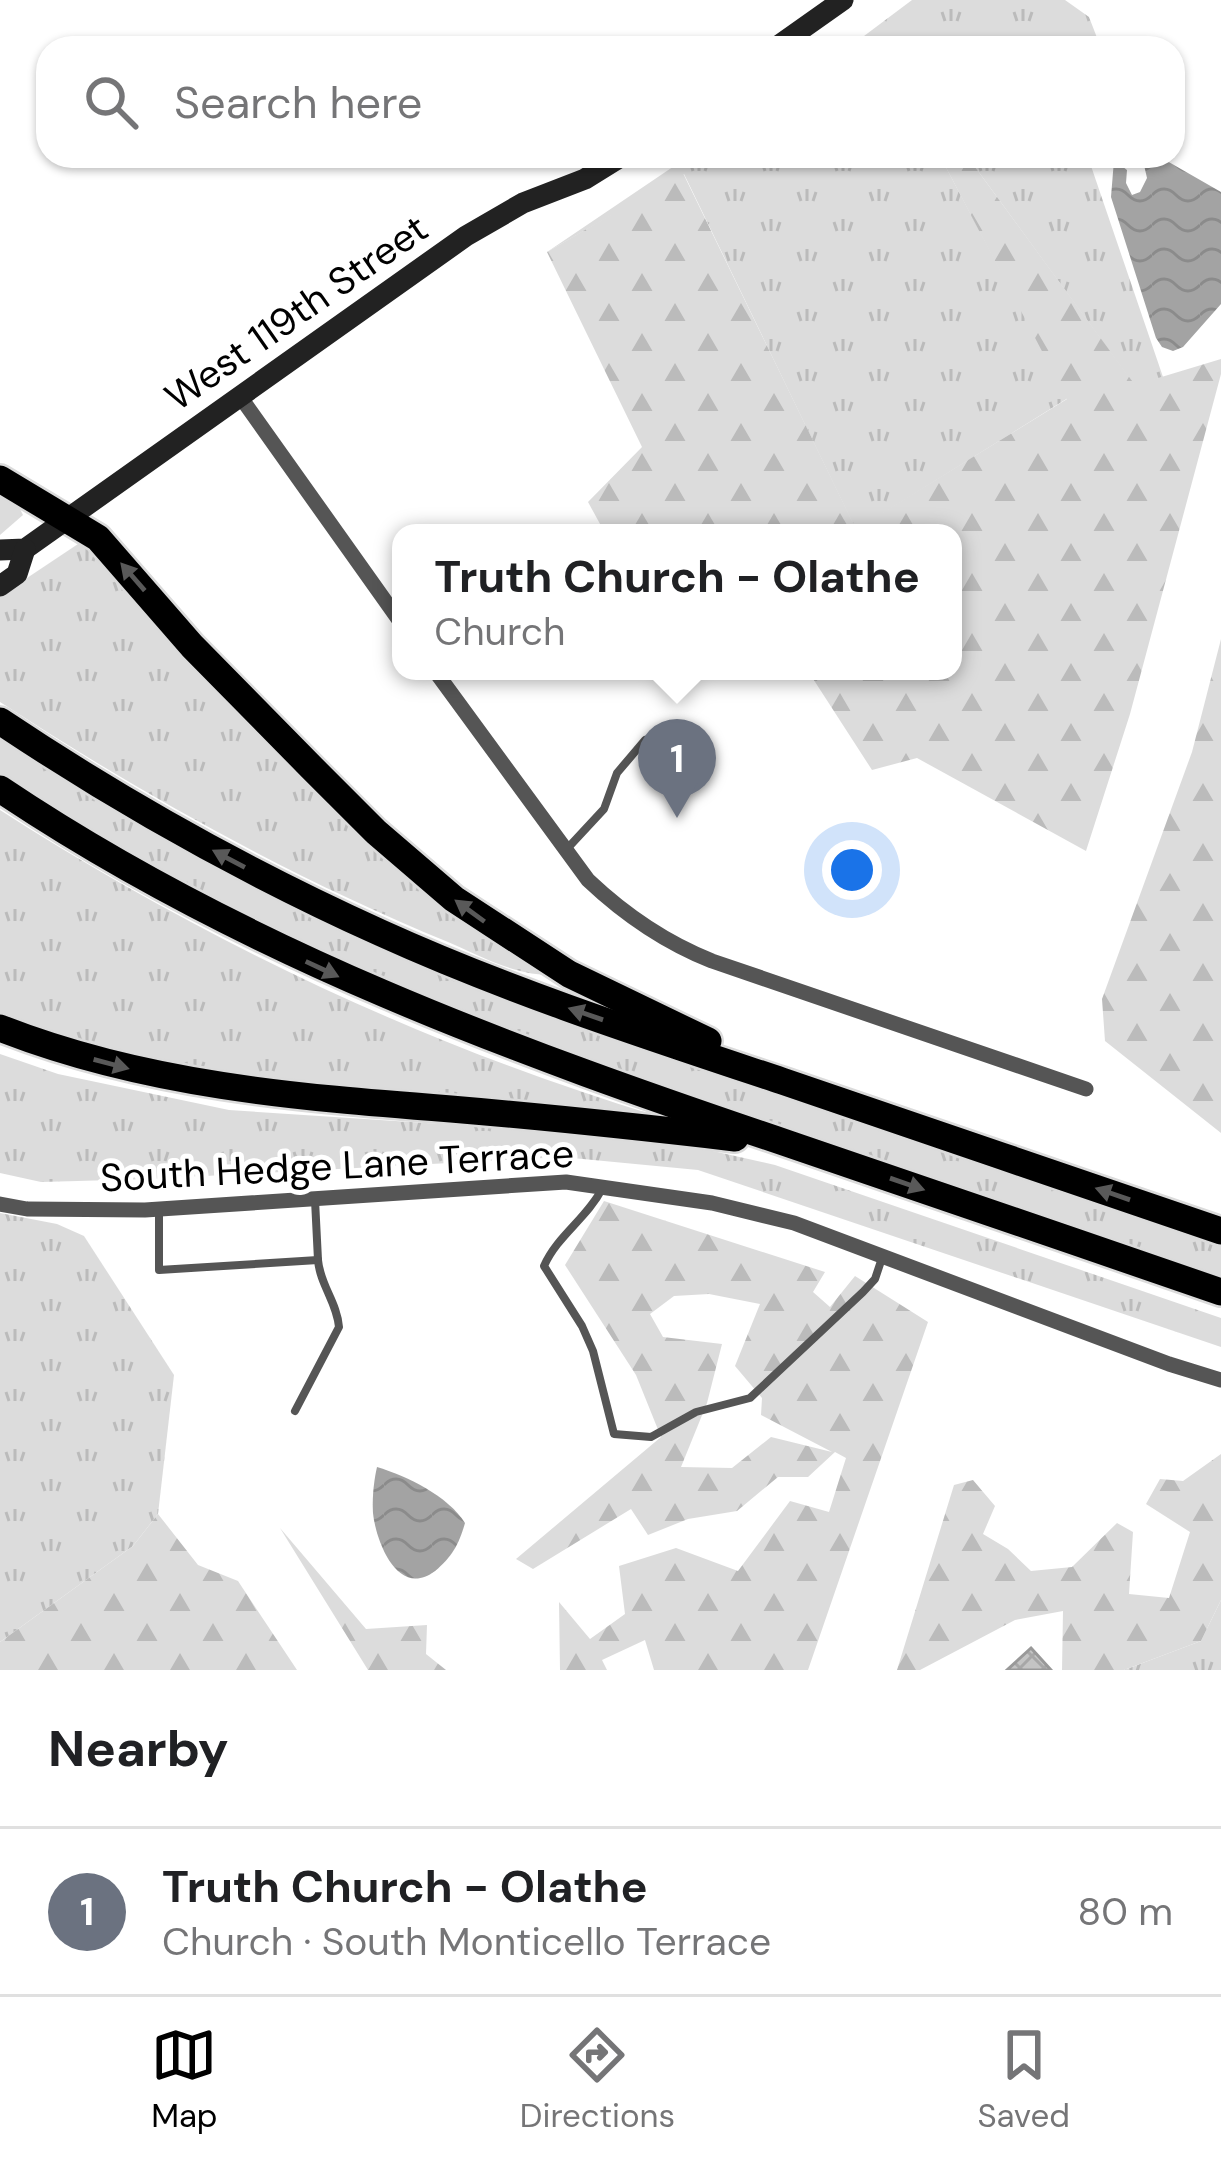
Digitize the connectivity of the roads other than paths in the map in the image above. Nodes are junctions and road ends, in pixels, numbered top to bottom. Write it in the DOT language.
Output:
graph roads {
  1 [pos="843,0"];
  2 [pos="792,36"];
  3 [pos="603,168"];
  4 [pos="238,395"];
  5 [pos="0,479"];
  6 [pos="66,520"];
  7 [pos="25,549"];
  8 [pos="0,550"];
  9 [pos="0,586"];
  10 [pos="392,610"];
  11 [pos="441,680"];
  12 [pos="0,721"];
  13 [pos="645,740"];
  14 [pos="0,789"];
  15 [pos="564,852"];
  16 [pos="0,1028"];
  17 [pos="1086,1089"];
  18 [pos="816,1093"];
  19 [pos="796,1146"];
  20 [pos="602,1187"];
  21 [pos="315,1199"];
  22 [pos="0,1204"];
  23 [pos="159,1209"];
  24 [pos="1221,1232"];
  25 [pos="883,1256"];
  26 [pos="318,1260"];
  27 [pos="1221,1292"];
  28 [pos="1221,1380"];
  29 [pos="295,1411"];
  1 -- 2 [label="main road"];
  3 -- 4 [label="main road, West 119th Street"];
  4 -- 6 [label="main road, West 119th Street"];
  4 -- 10 [label="street"];
  5 -- 6 [label="highway"];
  6 -- 7 [label="main road, West 119th Street"];
  18 -- 6 [label="highway, one-way"];
  7 -- 8 [label="main road"];
  7 -- 9 [label="main road, West 119th Street"];
  11 -- 15 [label="street"];
  18 -- 12 [label="highway, one-way"];
  13 -- 15 [label="lane"];
  14 -- 19 [label="highway, one-way"];
  15 -- 17 [label="street"];
  16 -- 19 [label="highway, one-way"];
  24 -- 18 [label="highway, one-way"];
  19 -- 27 [label="highway, one-way"];
  20 -- 21 [label="street, South Hedge Lane Terrace"];
  20 -- 25 [label="street, South Hedge Lane Terrace"];
  20 -- 25 [label="lane"];
  21 -- 23 [label="street, South Hedge Lane Terrace"];
  21 -- 26 [label="lane"];
  22 -- 23 [label="street, South Hedge Lane Terrace"];
  23 -- 26 [label="lane"];
  25 -- 28 [label="street, South Hedge Lane Terrace"];
  26 -- 29 [label="lane"];
}
